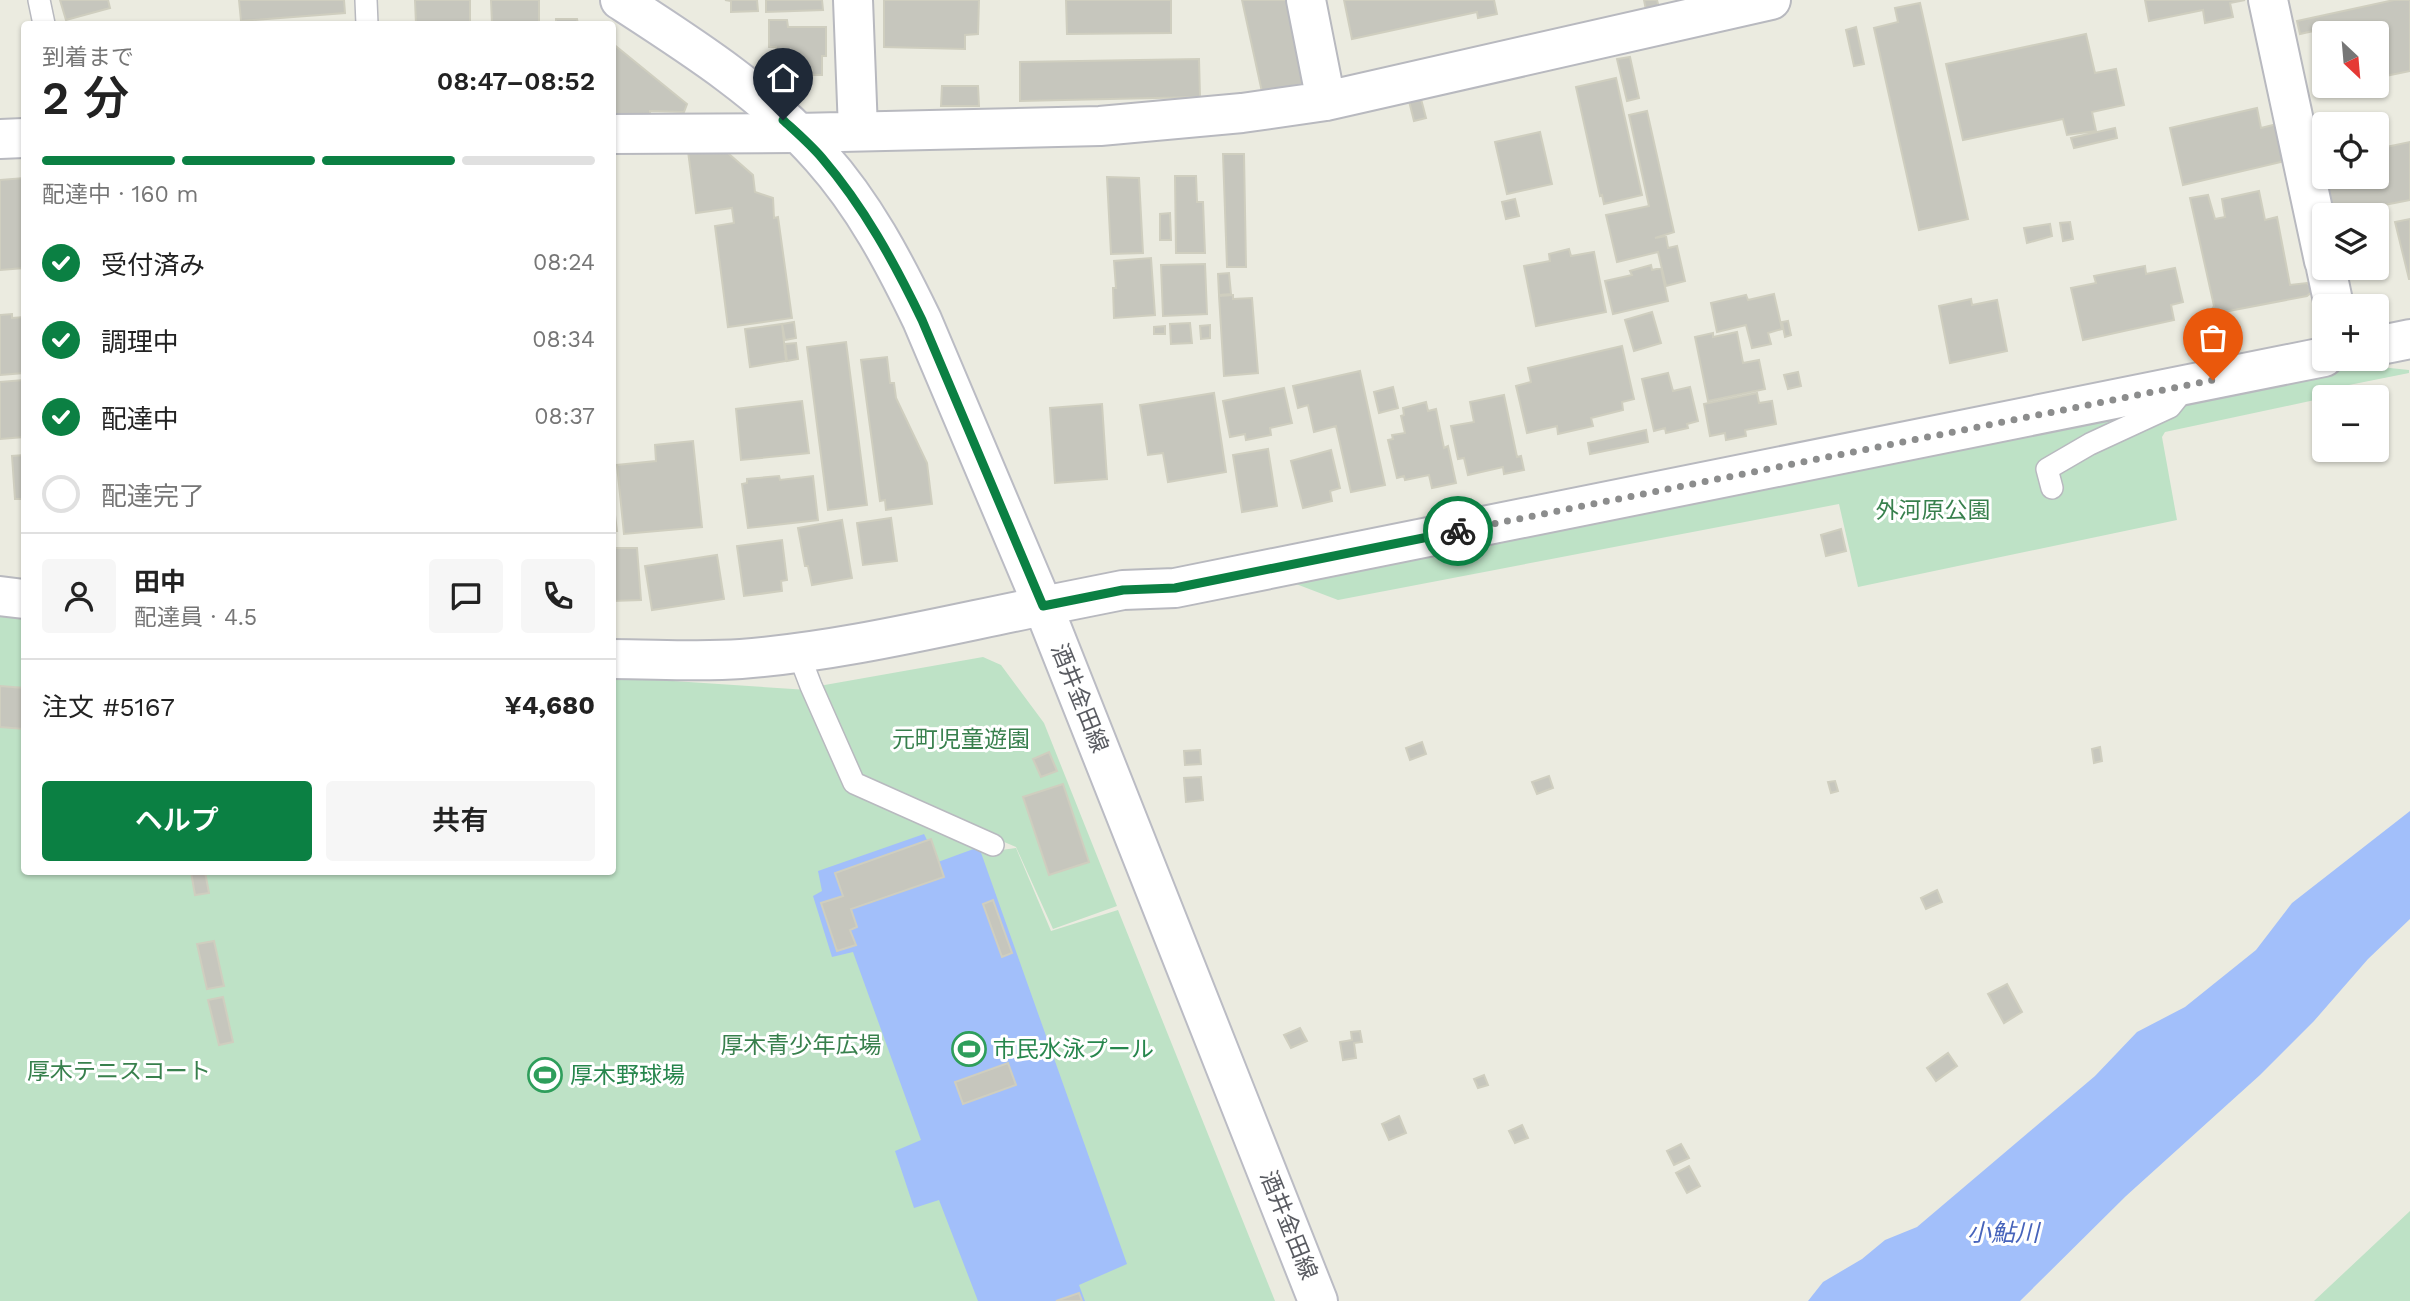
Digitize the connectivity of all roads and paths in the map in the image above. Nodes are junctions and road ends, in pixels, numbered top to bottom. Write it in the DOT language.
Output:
graph roads {
  1 [pos="38,0"];
  2 [pos="366,0"];
  3 [pos="620,0"];
  4 [pos="853,0"];
  5 [pos="1307,0"];
  6 [pos="1771,0"];
  7 [pos="2268,0"];
  8 [pos="43,21"];
  9 [pos="367,21"];
  10 [pos="1326,101"];
  11 [pos="858,130"];
  12 [pos="797,133"];
  13 [pos="616,134"];
  14 [pos="21,138"];
  15 [pos="0,139"];
  16 [pos="2312,205"];
  17 [pos="2410,339"];
  18 [pos="2389,343"];
  19 [pos="2312,359"];
  20 [pos="2188,385"];
  21 [pos="2052,488"];
  22 [pos="0,596"];
  23 [pos="21,599"];
  24 [pos="1043,606"];
  25 [pos="799,652"];
  26 [pos="616,659"];
  27 [pos="993,845"];
  28 [pos="1318,1301"];
  1 -- 8 [label="lane"];
  2 -- 9 [label="lane"];
  3 -- 12 [label="street, 酒井金田線"];
  4 -- 11 [label="street"];
  5 -- 10 [label="street"];
  6 -- 10 [label="street"];
  7 -- 16 [label="street"];
  10 -- 11 [label="street"];
  11 -- 12 [label="street"];
  12 -- 13 [label="street"];
  12 -- 24 [label="street, 酒井金田線"];
  14 -- 15 [label="street"];
  17 -- 18 [label="street"];
  19 -- 20 [label="street"];
  20 -- 21 [label="lane"];
  20 -- 24 [label="street"];
  22 -- 23 [label="street"];
  24 -- 25 [label="street"];
  24 -- 28 [label="street, 酒井金田線"];
  25 -- 26 [label="street"];
  25 -- 27 [label="lane"];
}
